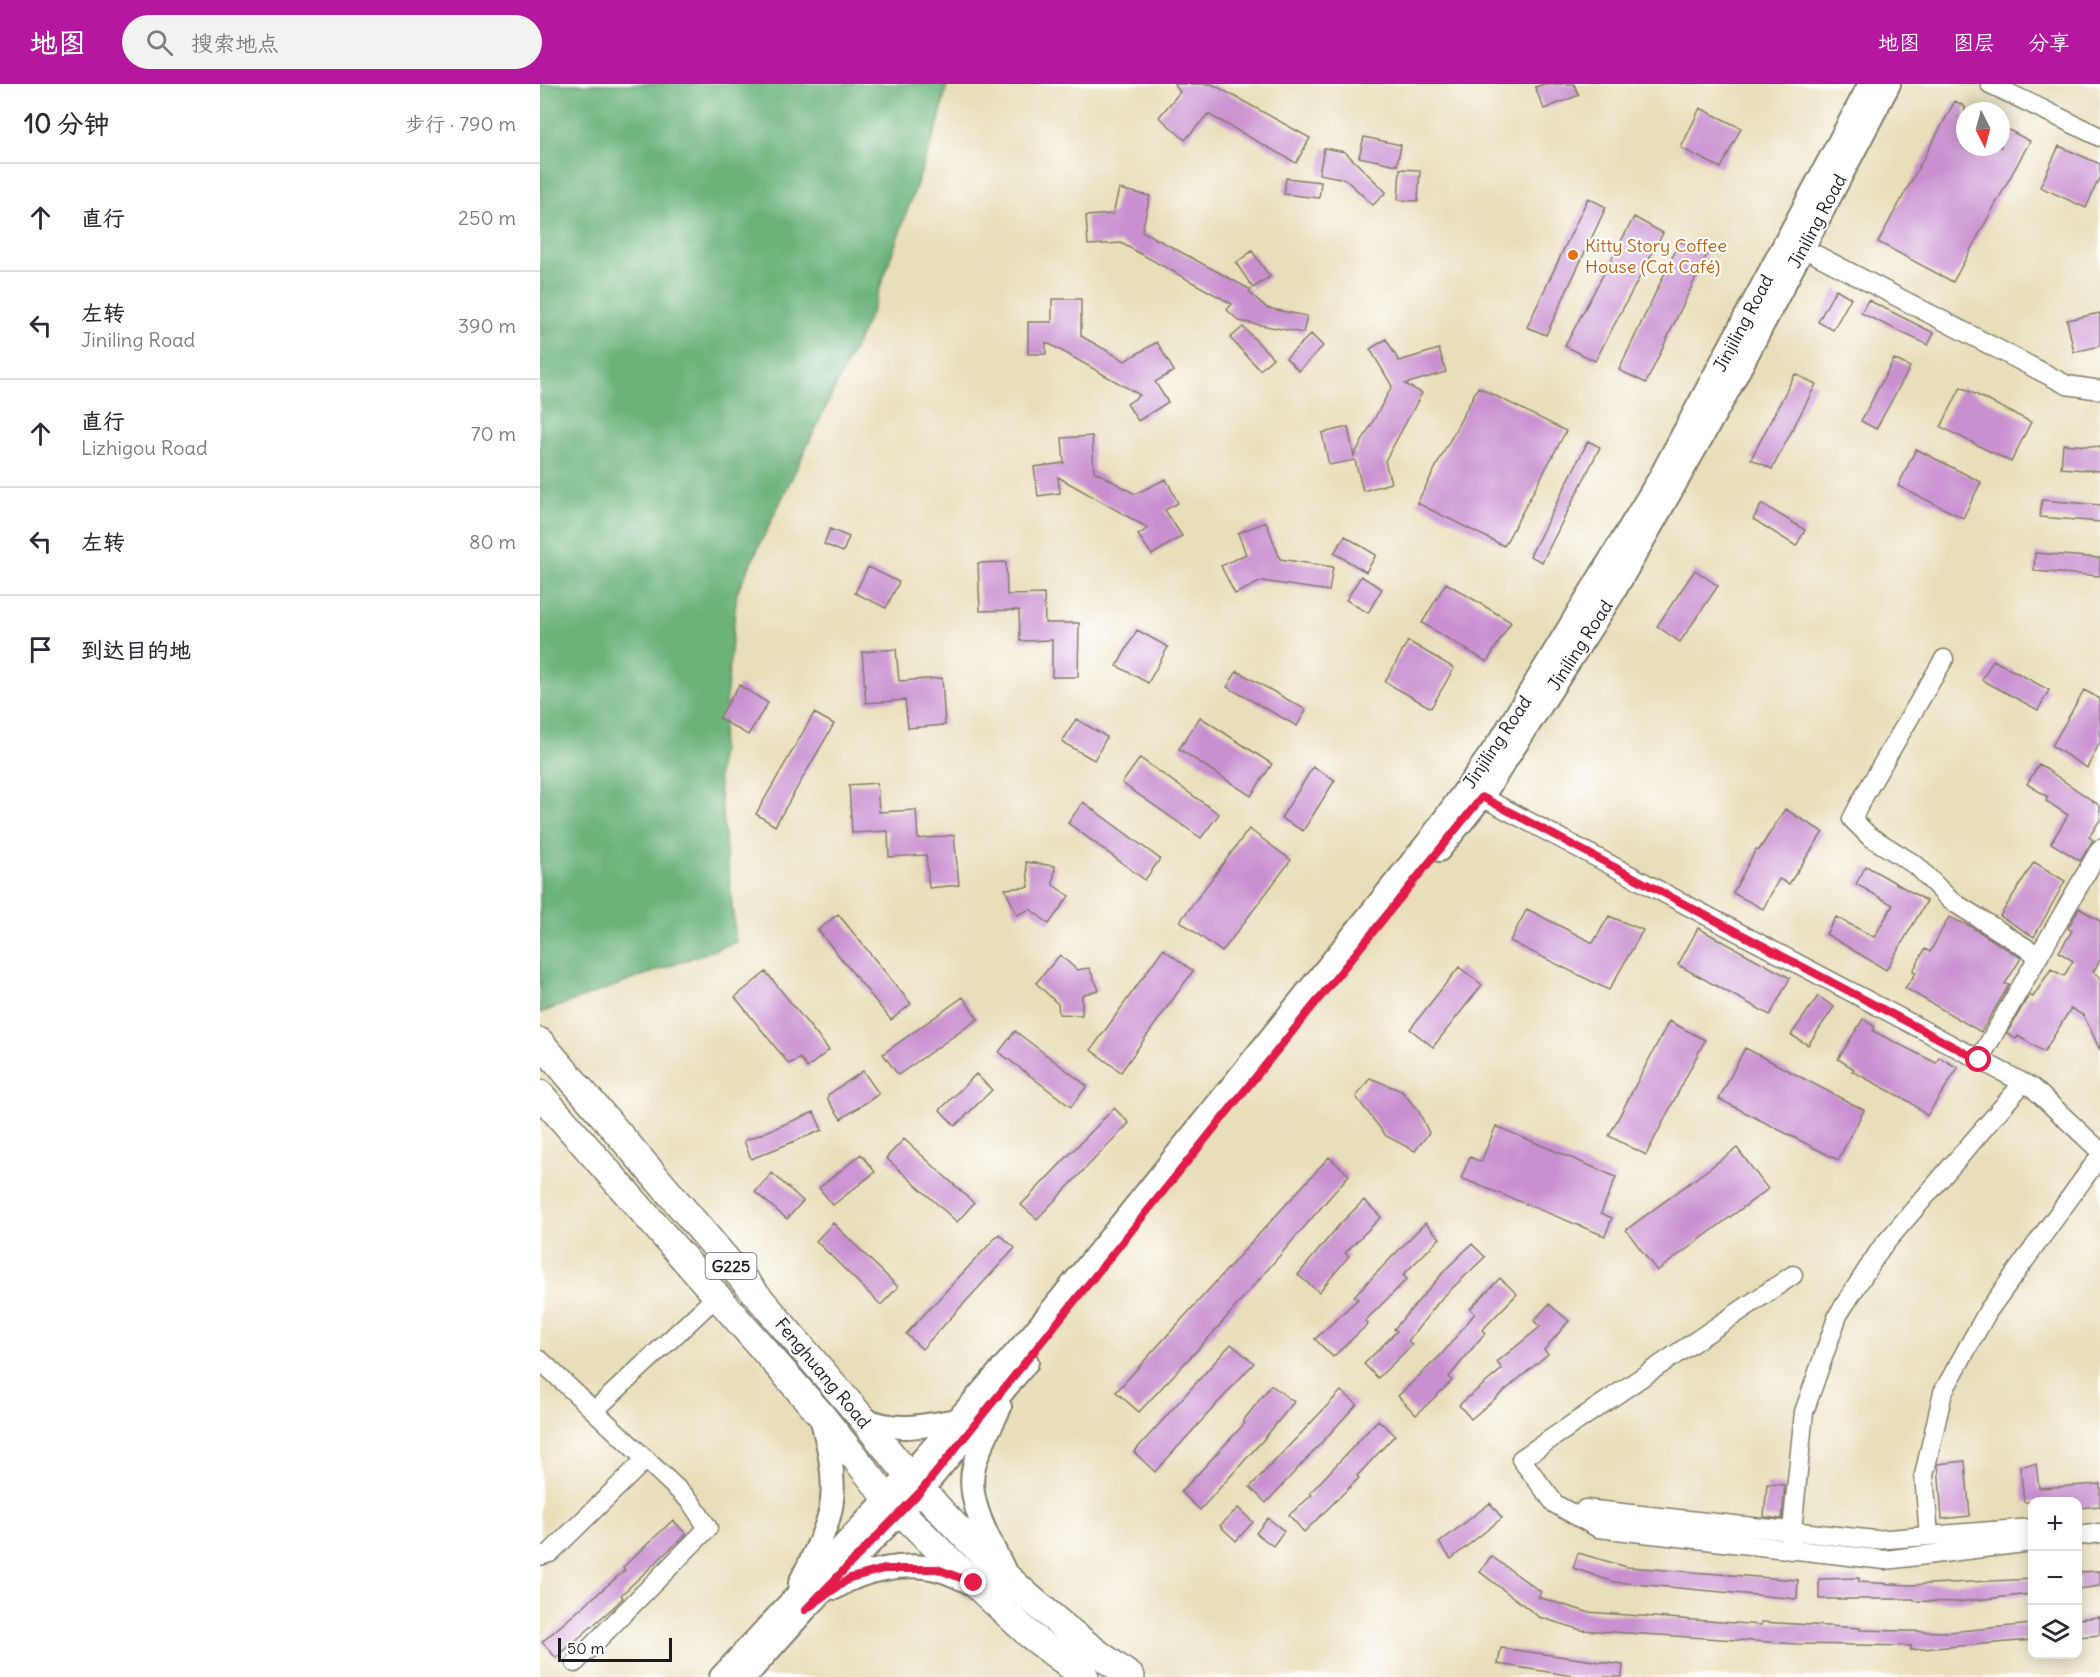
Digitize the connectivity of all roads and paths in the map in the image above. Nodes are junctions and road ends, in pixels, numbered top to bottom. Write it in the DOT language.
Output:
graph roads {
  1 [pos="1870,84"];
  2 [pos="1888,84"];
  3 [pos="1990,84"];
  4 [pos="2100,137"];
  5 [pos="1803,248"];
  6 [pos="2100,390"];
  7 [pos="1944,659"];
  8 [pos="1482,797"];
  9 [pos="2100,849"];
  10 [pos="2039,956"];
  11 [pos="540,1042"];
  12 [pos="1979,1060"];
  13 [pos="2023,1083"];
  14 [pos="540,1094"];
  15 [pos="2100,1151"];
  16 [pos="2100,1156"];
  17 [pos="1793,1275"];
  18 [pos="717,1296"];
  19 [pos="540,1360"];
  20 [pos="1013,1380"];
  21 [pos="595,1410"];
  22 [pos="821,1415"];
  23 [pos="862,1418"];
  24 [pos="957,1420"];
  25 [pos="646,1459"];
  26 [pos="914,1484"];
  27 [pos="894,1505"];
  28 [pos="1586,1509"];
  29 [pos="2100,1522"];
  30 [pos="2082,1524"];
  31 [pos="2028,1528"];
  32 [pos="1792,1532"];
  33 [pos="2100,1533"];
  34 [pos="2082,1535"];
  35 [pos="1929,1536"];
  36 [pos="2028,1542"];
  37 [pos="1791,1550"];
  38 [pos="540,1556"];
  39 [pos="1008,1579"];
  40 [pos="974,1583"];
  41 [pos="798,1606"];
  42 [pos="575,1663"];
  43 [pos="721,1677"];
  44 [pos="745,1677"];
  45 [pos="1085,1677"];
  46 [pos="1131,1677"];
  1 -- 24 [label="main road, Jinjiling Road"];
  2 -- 5 [label="main road, Jiniling Road"];
  3 -- 4 [label="street"];
  5 -- 6 [label="street"];
  5 -- 8 [label="main road, Jiniling Road"];
  7 -- 10 [label="street"];
  8 -- 12 [label="street"];
  8 -- 20 [label="main road, Jiniling Road"];
  9 -- 10 [label="street"];
  10 -- 12 [label="street"];
  11 -- 23 [label="highway, Fenghuang Road / G225"];
  12 -- 13 [label="street"];
  13 -- 15 [label="street"];
  13 -- 32 [label="street"];
  14 -- 18 [label="highway, Fenghuang Road / G225"];
  16 -- 35 [label="street"];
  17 -- 37 [label="street"];
  18 -- 21 [label="street"];
  18 -- 22 [label="highway, Fenghuang Road / G225"];
  19 -- 21 [label="street"];
  20 -- 26 [label="main road, Jiniling Road"];
  20 -- 39 [label="main road"];
  21 -- 25 [label="street"];
  22 -- 27 [label="highway, Fenghuang Road / G225"];
  22 -- 41 [label="main road"];
  23 -- 24 [label="main road"];
  23 -- 26 [label="highway, Fenghuang Road / G225"];
  24 -- 26 [label="main road, Jinjiling Road"];
  25 -- 38 [label="street"];
  25 -- 42 [label="street"];
  26 -- 27 [label="main road"];
  26 -- 39 [label="highway, Fenghuang Road / G225"];
  27 -- 40 [label="highway, Fenghuang Road / G225"];
  27 -- 41 [label="main road"];
  28 -- 32 [label="street"];
  29 -- 30 [label="street"];
  31 -- 35 [label="street"];
  32 -- 35 [label="street"];
  32 -- 37 [label="street"];
  33 -- 34 [label="street"];
  36 -- 37 [label="street"];
  39 -- 46 [label="highway, Fenghuang Road / G225"];
  40 -- 41 [label="main road"];
  40 -- 45 [label="highway, Fenghuang Road / G225"];
  41 -- 43 [label="main road"];
  41 -- 44 [label="main road"];
}
